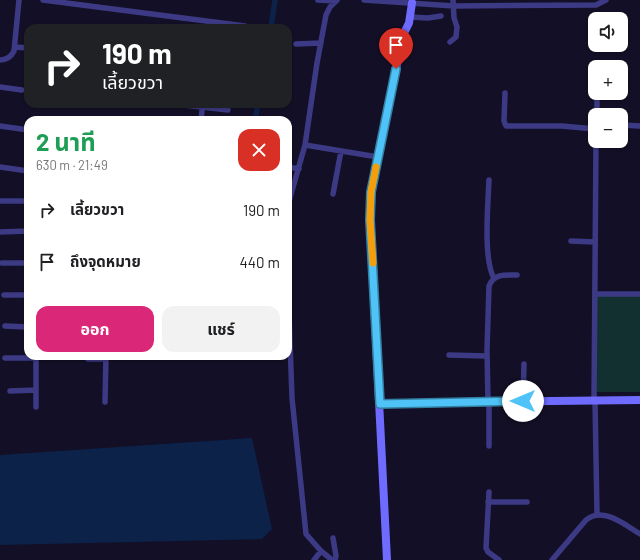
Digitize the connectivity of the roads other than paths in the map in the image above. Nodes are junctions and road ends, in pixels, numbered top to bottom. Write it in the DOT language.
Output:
graph roads {
  1 [pos="18,0"];
  2 [pos="42,0"];
  3 [pos="318,0"];
  4 [pos="336,0"];
  5 [pos="364,0"];
  6 [pos="371,0"];
  7 [pos="453,0"];
  8 [pos="606,0"];
  9 [pos="412,3"];
  10 [pos="482,3"];
  11 [pos="513,3"];
  12 [pos="522,3"];
  13 [pos="454,6"];
  14 [pos="441,16"];
  15 [pos="410,17"];
  16 [pos="229,24"];
  17 [pos="450,42"];
  18 [pos="321,43"];
  19 [pos="296,44"];
  20 [pos="15,46"];
  21 [pos="24,47"];
  22 [pos="0,60"];
  23 [pos="0,87"];
  24 [pos="22,90"];
  25 [pos="505,93"];
  26 [pos="210,108"];
  27 [pos="202,110"];
  28 [pos="228,110"];
  29 [pos="201,116"];
  30 [pos="628,125"];
  31 [pos="0,126"];
  32 [pos="640,126"];
  33 [pos="588,128"];
  34 [pos="24,129"];
  35 [pos="305,145"];
  36 [pos="596,148"];
  37 [pos="341,151"];
  38 [pos="378,157"];
  39 [pos="0,167"];
  40 [pos="292,168"];
  41 [pos="298,169"];
  42 [pos="24,170"];
  43 [pos="489,180"];
  44 [pos="292,191"];
  45 [pos="333,194"];
  46 [pos="0,201"];
  47 [pos="24,201"];
  48 [pos="24,231"];
  49 [pos="0,232"];
  50 [pos="571,241"];
  51 [pos="595,242"];
  52 [pos="2,263"];
  53 [pos="24,263"];
  54 [pos="517,275"];
  55 [pos="494,278"];
  56 [pos="595,294"];
  57 [pos="640,294"];
  58 [pos="4,295"];
  59 [pos="24,295"];
  60 [pos="5,326"];
  61 [pos="24,327"];
  62 [pos="449,355"];
  63 [pos="487,356"];
  64 [pos="24,357"];
  65 [pos="5,358"];
  66 [pos="36,360"];
  67 [pos="106,360"];
  68 [pos="291,360"];
  69 [pos="524,364"];
  70 [pos="36,390"];
  71 [pos="10,391"];
  72 [pos="595,400"];
  73 [pos="640,400"];
  74 [pos="488,401"];
  75 [pos="523,401"];
  76 [pos="105,402"];
  77 [pos="380,404"];
  78 [pos="36,407"];
  79 [pos="489,446"];
  80 [pos="489,492"];
  81 [pos="488,502"];
  82 [pos="528,502"];
  83 [pos="597,514"];
  84 [pos="640,534"];
  85 [pos="333,538"];
  86 [pos="321,551"];
  87 [pos="314,560"];
  88 [pos="333,560"];
  89 [pos="387,560"];
  90 [pos="499,560"];
  91 [pos="552,560"];
  1 -- 20 [label="street"];
  2 -- 16 [label="street"];
  3 -- 4 [label="street"];
  4 -- 18 [label="street"];
  5 -- 6 [label="street"];
  6 -- 9 [label="street"];
  7 -- 13 [label="street"];
  8 -- 12 [label="street"];
  9 -- 13 [label="street"];
  9 -- 15 [label="main road"];
  10 -- 11 [label="street"];
  10 -- 13 [label="street"];
  11 -- 12 [label="street"];
  13 -- 17 [label="street"];
  14 -- 15 [label="street"];
  15 -- 38 [label="main road"];
  18 -- 19 [label="street"];
  18 -- 35 [label="street"];
  20 -- 21 [label="street"];
  20 -- 22 [label="street"];
  23 -- 24 [label="street"];
  25 -- 33 [label="street"];
  26 -- 28 [label="street"];
  27 -- 29 [label="street"];
  30 -- 32 [label="street"];
  31 -- 34 [label="street"];
  35 -- 37 [label="street"];
  35 -- 41 [label="street"];
  36 -- 51 [label="street"];
  37 -- 38 [label="street"];
  37 -- 45 [label="street"];
  38 -- 77 [label="main road"];
  39 -- 42 [label="street"];
  40 -- 41 [label="street"];
  41 -- 44 [label="street"];
  43 -- 55 [label="street"];
  46 -- 47 [label="street"];
  48 -- 49 [label="street"];
  50 -- 51 [label="street"];
  51 -- 56 [label="street"];
  52 -- 53 [label="street"];
  54 -- 55 [label="street"];
  55 -- 63 [label="street"];
  56 -- 57 [label="street"];
  56 -- 72 [label="street"];
  58 -- 59 [label="street"];
  60 -- 61 [label="street"];
  62 -- 63 [label="street"];
  63 -- 74 [label="street"];
  64 -- 65 [label="street"];
  66 -- 70 [label="street"];
  67 -- 76 [label="street"];
  68 -- 86 [label="street"];
  69 -- 75 [label="street"];
  70 -- 71 [label="street"];
  70 -- 78 [label="street"];
  72 -- 73 [label="main road"];
  72 -- 75 [label="main road"];
  72 -- 83 [label="street"];
  74 -- 75 [label="main road"];
  74 -- 77 [label="main road"];
  74 -- 79 [label="street"];
  77 -- 89 [label="main road"];
  80 -- 81 [label="street"];
  81 -- 82 [label="street"];
  81 -- 90 [label="street"];
  83 -- 84 [label="street"];
  83 -- 91 [label="street"];
  85 -- 88 [label="street"];
  86 -- 87 [label="street"];
  86 -- 88 [label="street"];
}
